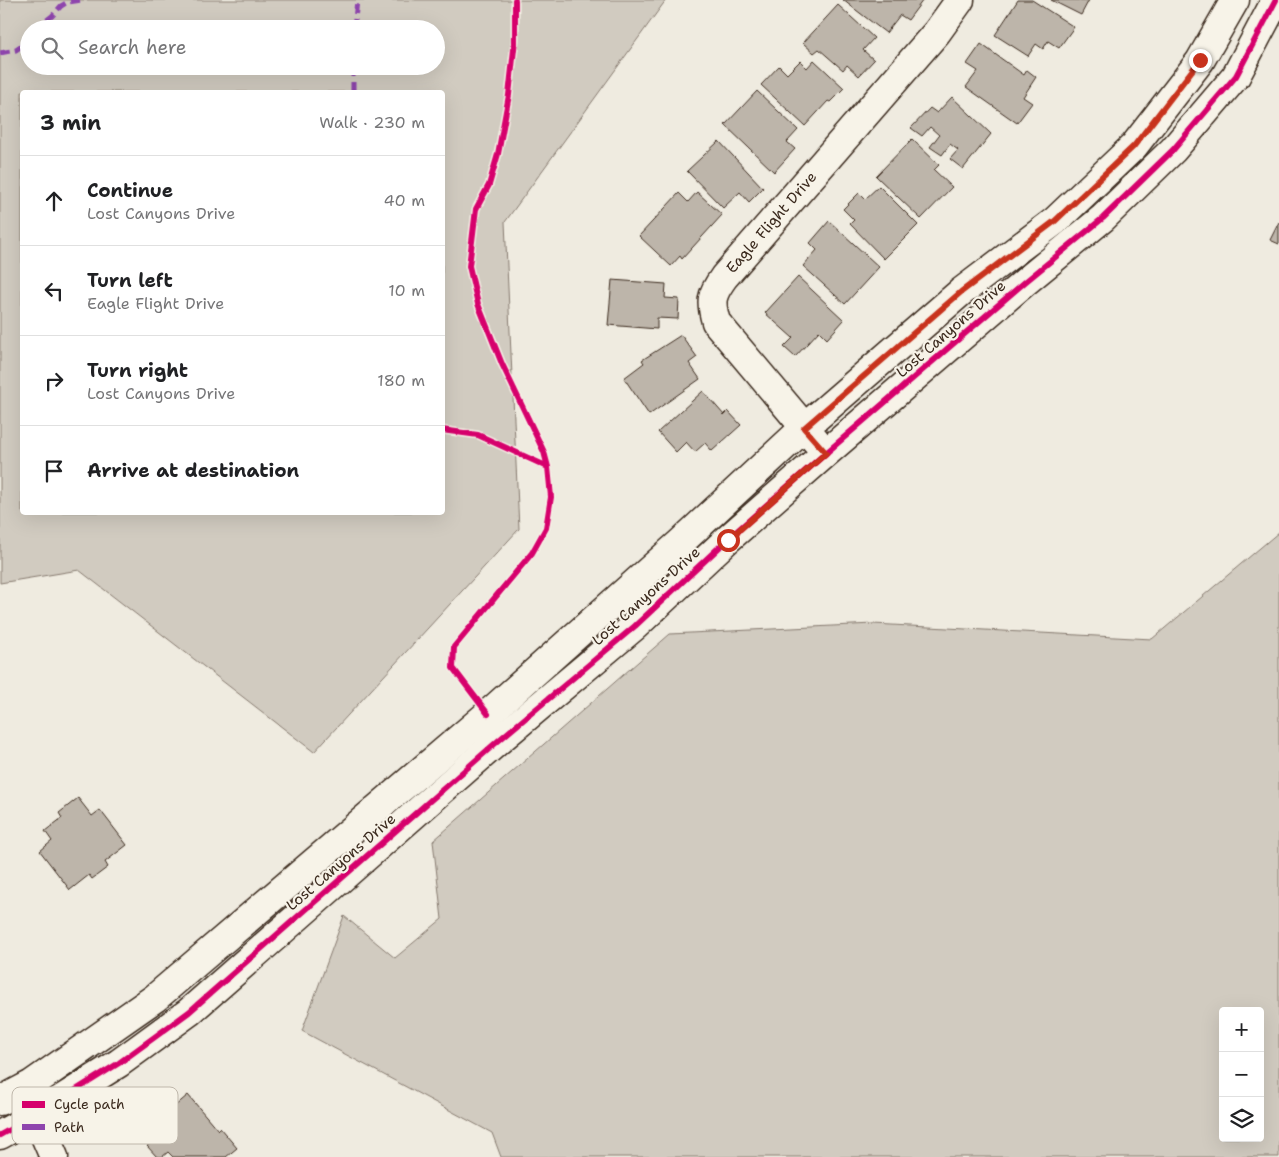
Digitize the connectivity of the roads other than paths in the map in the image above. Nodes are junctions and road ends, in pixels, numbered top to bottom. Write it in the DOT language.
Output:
graph roads {
  1 [pos="960,0"];
  2 [pos="1235,0"];
  3 [pos="1276,0"];
  4 [pos="804,428"];
  5 [pos="826,453"];
  6 [pos="25,1087"];
  7 [pos="81,1087"];
  8 [pos="12,1094"];
  9 [pos="0,1101"];
  10 [pos="12,1128"];
  11 [pos="0,1135"];
  12 [pos="48,1144"];
  13 [pos="54,1157"];
  1 -- 4 [label="street, Eagle Flight Drive"];
  2 -- 4 [label="street, Lost Canyons Drive"];
  3 -- 5 [label="street, Lost Canyons Drive"];
  4 -- 5 [label="street, Eagle Flight Drive"];
  4 -- 6 [label="street, Lost Canyons Drive"];
  5 -- 7 [label="street, Lost Canyons Drive"];
  8 -- 9 [label="street, Lost Canyons Drive"];
  10 -- 11 [label="street, Lost Canyons Drive"];
  12 -- 13 [label="street"];
}
